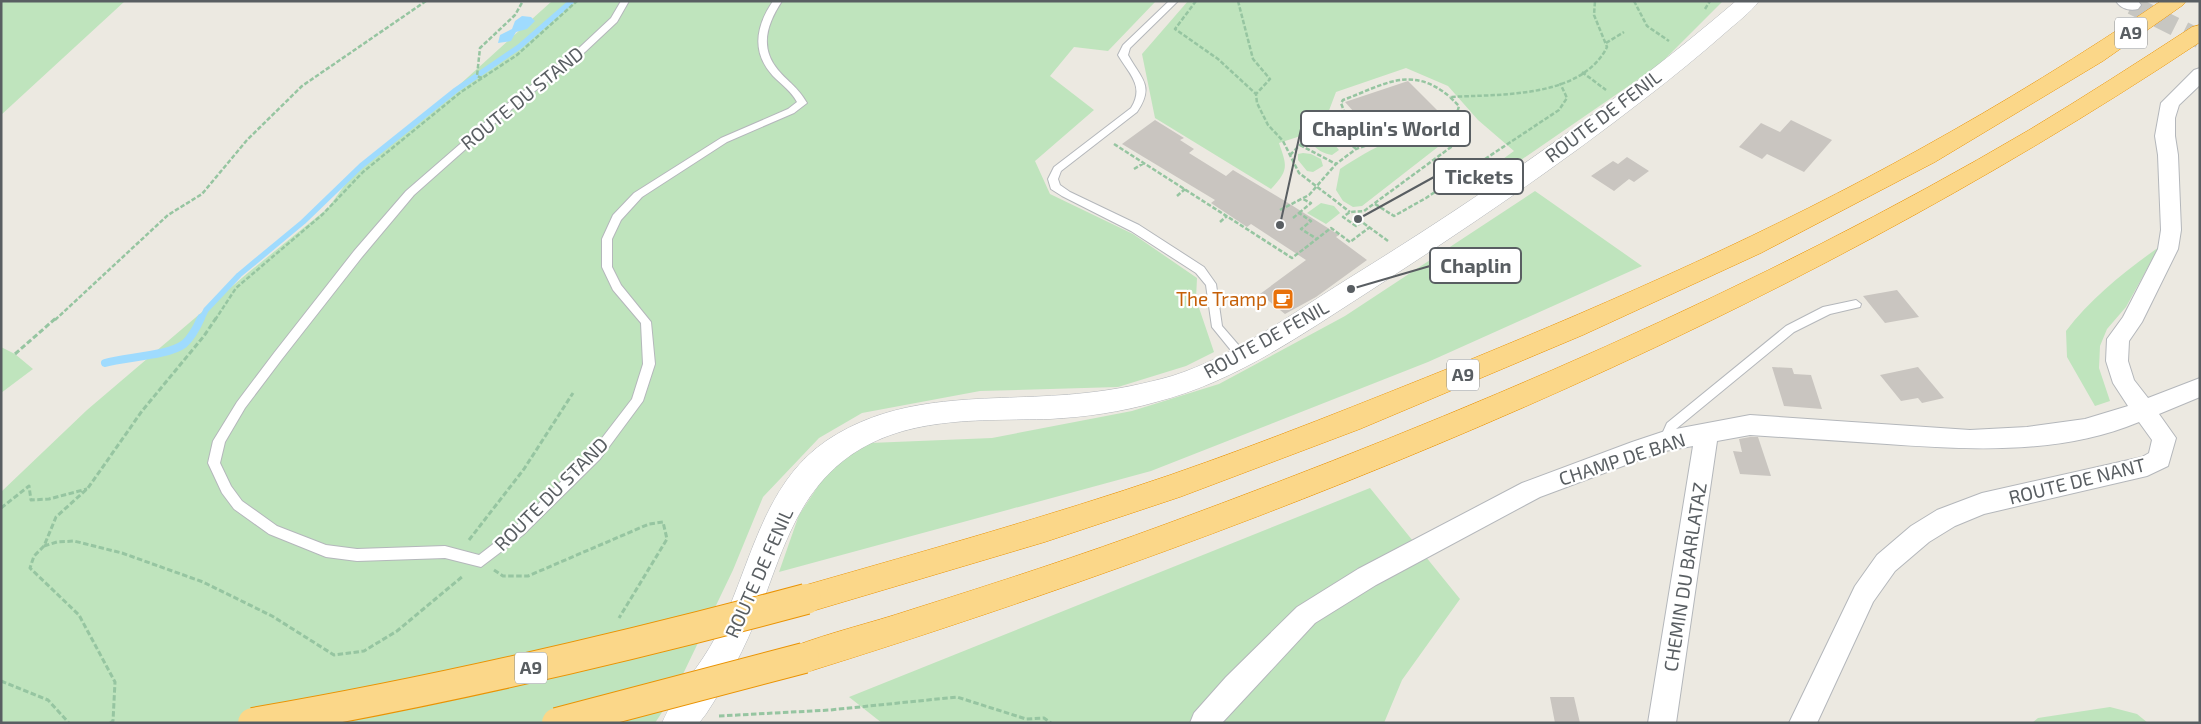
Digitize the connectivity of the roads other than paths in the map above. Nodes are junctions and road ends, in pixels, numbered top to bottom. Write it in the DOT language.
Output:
graph roads {
  1 [pos="625,1"];
  2 [pos="778,1"];
  3 [pos="1174,1"];
  4 [pos="1749,1"];
  5 [pos="2176,1"];
  6 [pos="2200,32"];
  7 [pos="2200,74"];
  8 [pos="1856,304"];
  9 [pos="1242,356"];
  10 [pos="2200,387"];
  11 [pos="2145,409"];
  12 [pos="1697,434"];
  13 [pos="1665,441"];
  14 [pos="681,720"];
  15 [pos="253,723"];
  16 [pos="557,723"];
  17 [pos="1204,723"];
  18 [pos="1662,723"];
  19 [pos="1803,723"];
  1 -- 2 [label="lane, ROUTE DU STAND"];
  3 -- 9 [label="lane"];
  4 -- 9 [label="street, ROUTE DE FENIL"];
  5 -- 15 [label="highway, A9, bridge"];
  6 -- 16 [label="highway, A9, bridge"];
  7 -- 11 [label="street, ROUTE DE NANT"];
  8 -- 13 [label="lane"];
  9 -- 14 [label="street, ROUTE DE FENIL"];
  10 -- 11 [label="street, CHAMP DE BAN"];
  11 -- 12 [label="street, CHAMP DE BAN"];
  11 -- 19 [label="street, ROUTE DE NANT"];
  12 -- 13 [label="street, CHAMP DE BAN"];
  12 -- 18 [label="street, CHEMIN DU BARLATAZ"];
  13 -- 17 [label="street, CHAMP DE BAN"];
}
